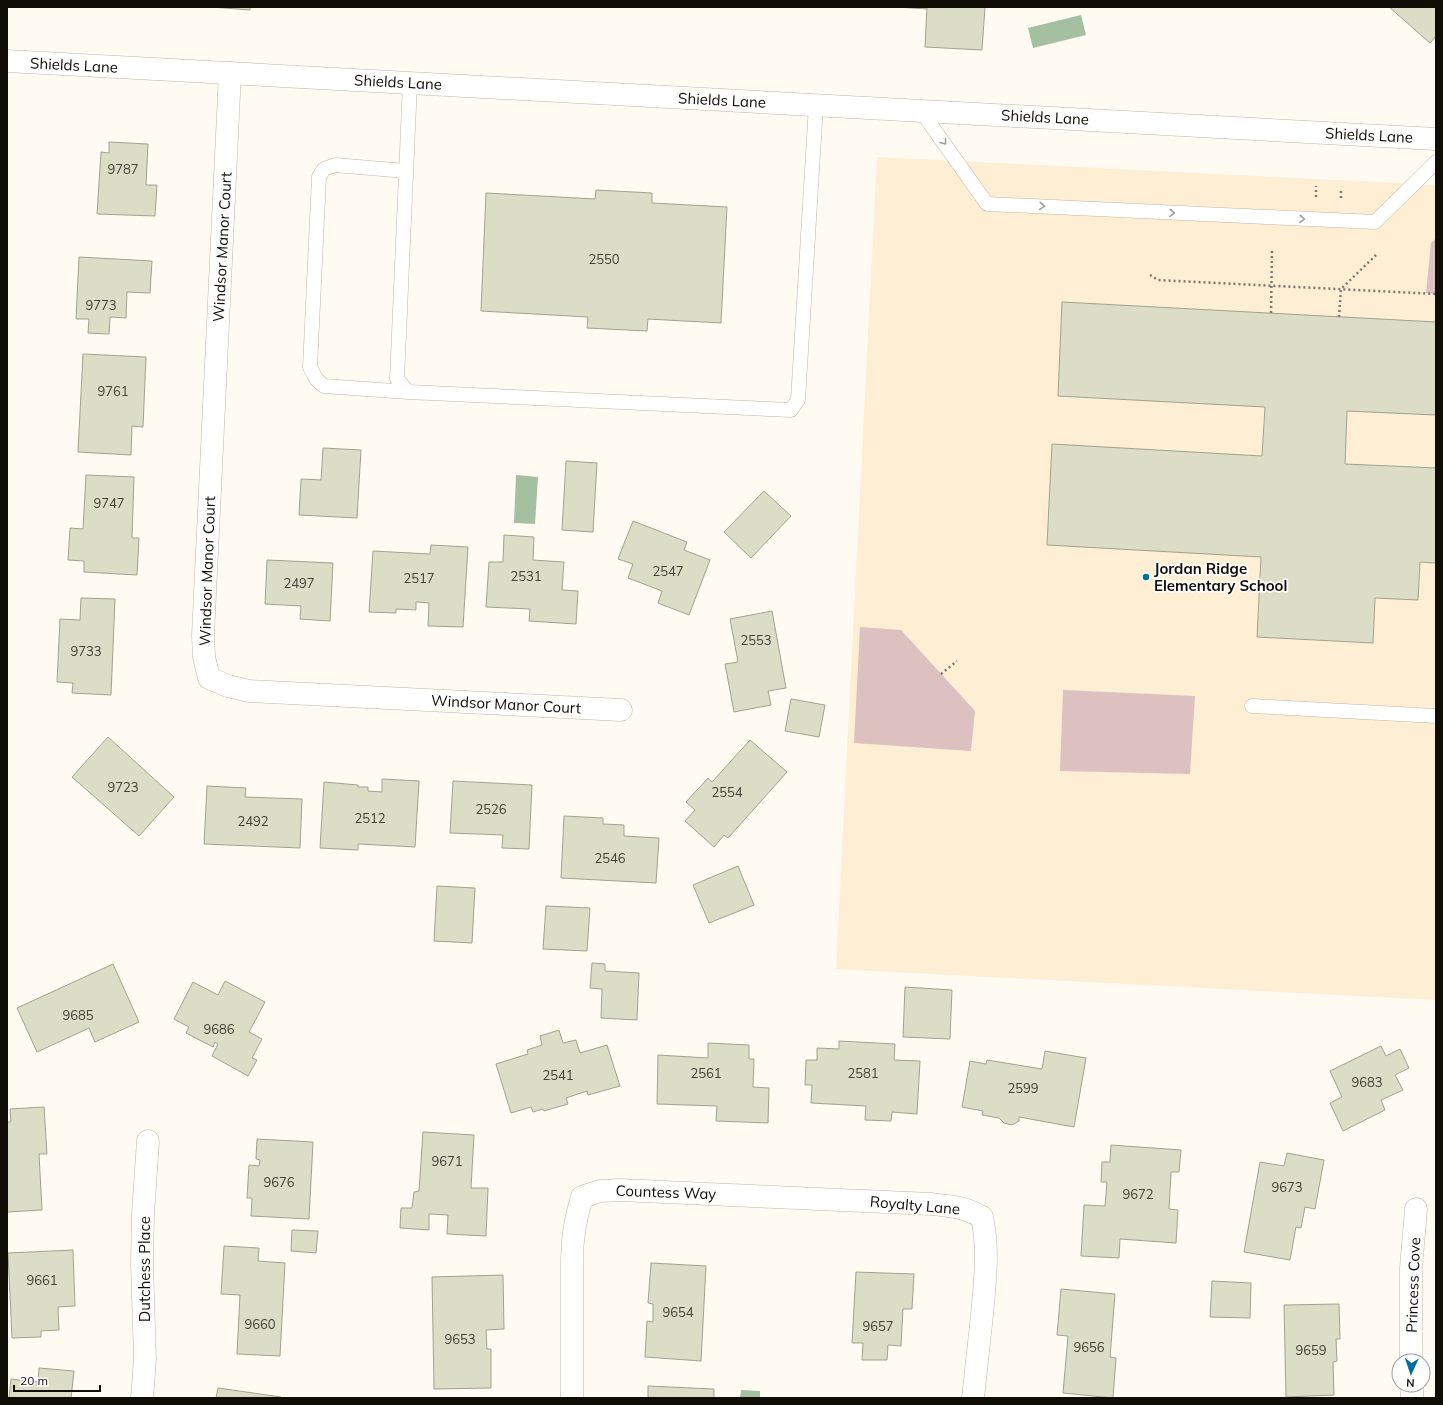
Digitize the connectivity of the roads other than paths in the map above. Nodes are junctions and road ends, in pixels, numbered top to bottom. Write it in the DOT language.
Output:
graph roads {
  1 [pos="7,61"];
  2 [pos="230,73"];
  3 [pos="410,83"];
  4 [pos="816,105"];
  5 [pos="921,111"];
  6 [pos="1436,138"];
  7 [pos="1436,162"];
  8 [pos="406,171"];
  9 [pos="408,392"];
  10 [pos="1252,706"];
  11 [pos="621,710"];
  12 [pos="1436,716"];
  13 [pos="148,1141"];
  14 [pos="784,1197"];
  15 [pos="1416,1209"];
  16 [pos="1411,1353"];
  17 [pos="142,1398"];
  18 [pos="572,1398"];
  19 [pos="973,1398"];
  1 -- 2 [label="street, Shields Lane"];
  2 -- 3 [label="street, Shields Lane"];
  2 -- 11 [label="street, Windsor Manor Court"];
  3 -- 4 [label="street, Shields Lane"];
  3 -- 8 [label="lane"];
  4 -- 5 [label="street, Shields Lane"];
  4 -- 9 [label="lane"];
  5 -- 6 [label="street, Shields Lane"];
  5 -- 7 [label="lane, one-way"];
  8 -- 9 [label="lane"];
  8 -- 9 [label="lane"];
  10 -- 12 [label="lane"];
  13 -- 17 [label="street, Dutchess Place"];
  14 -- 18 [label="street, Countess Way"];
  14 -- 19 [label="street, Royalty Lane"];
  15 -- 16 [label="street, Princess Cove"];
}
